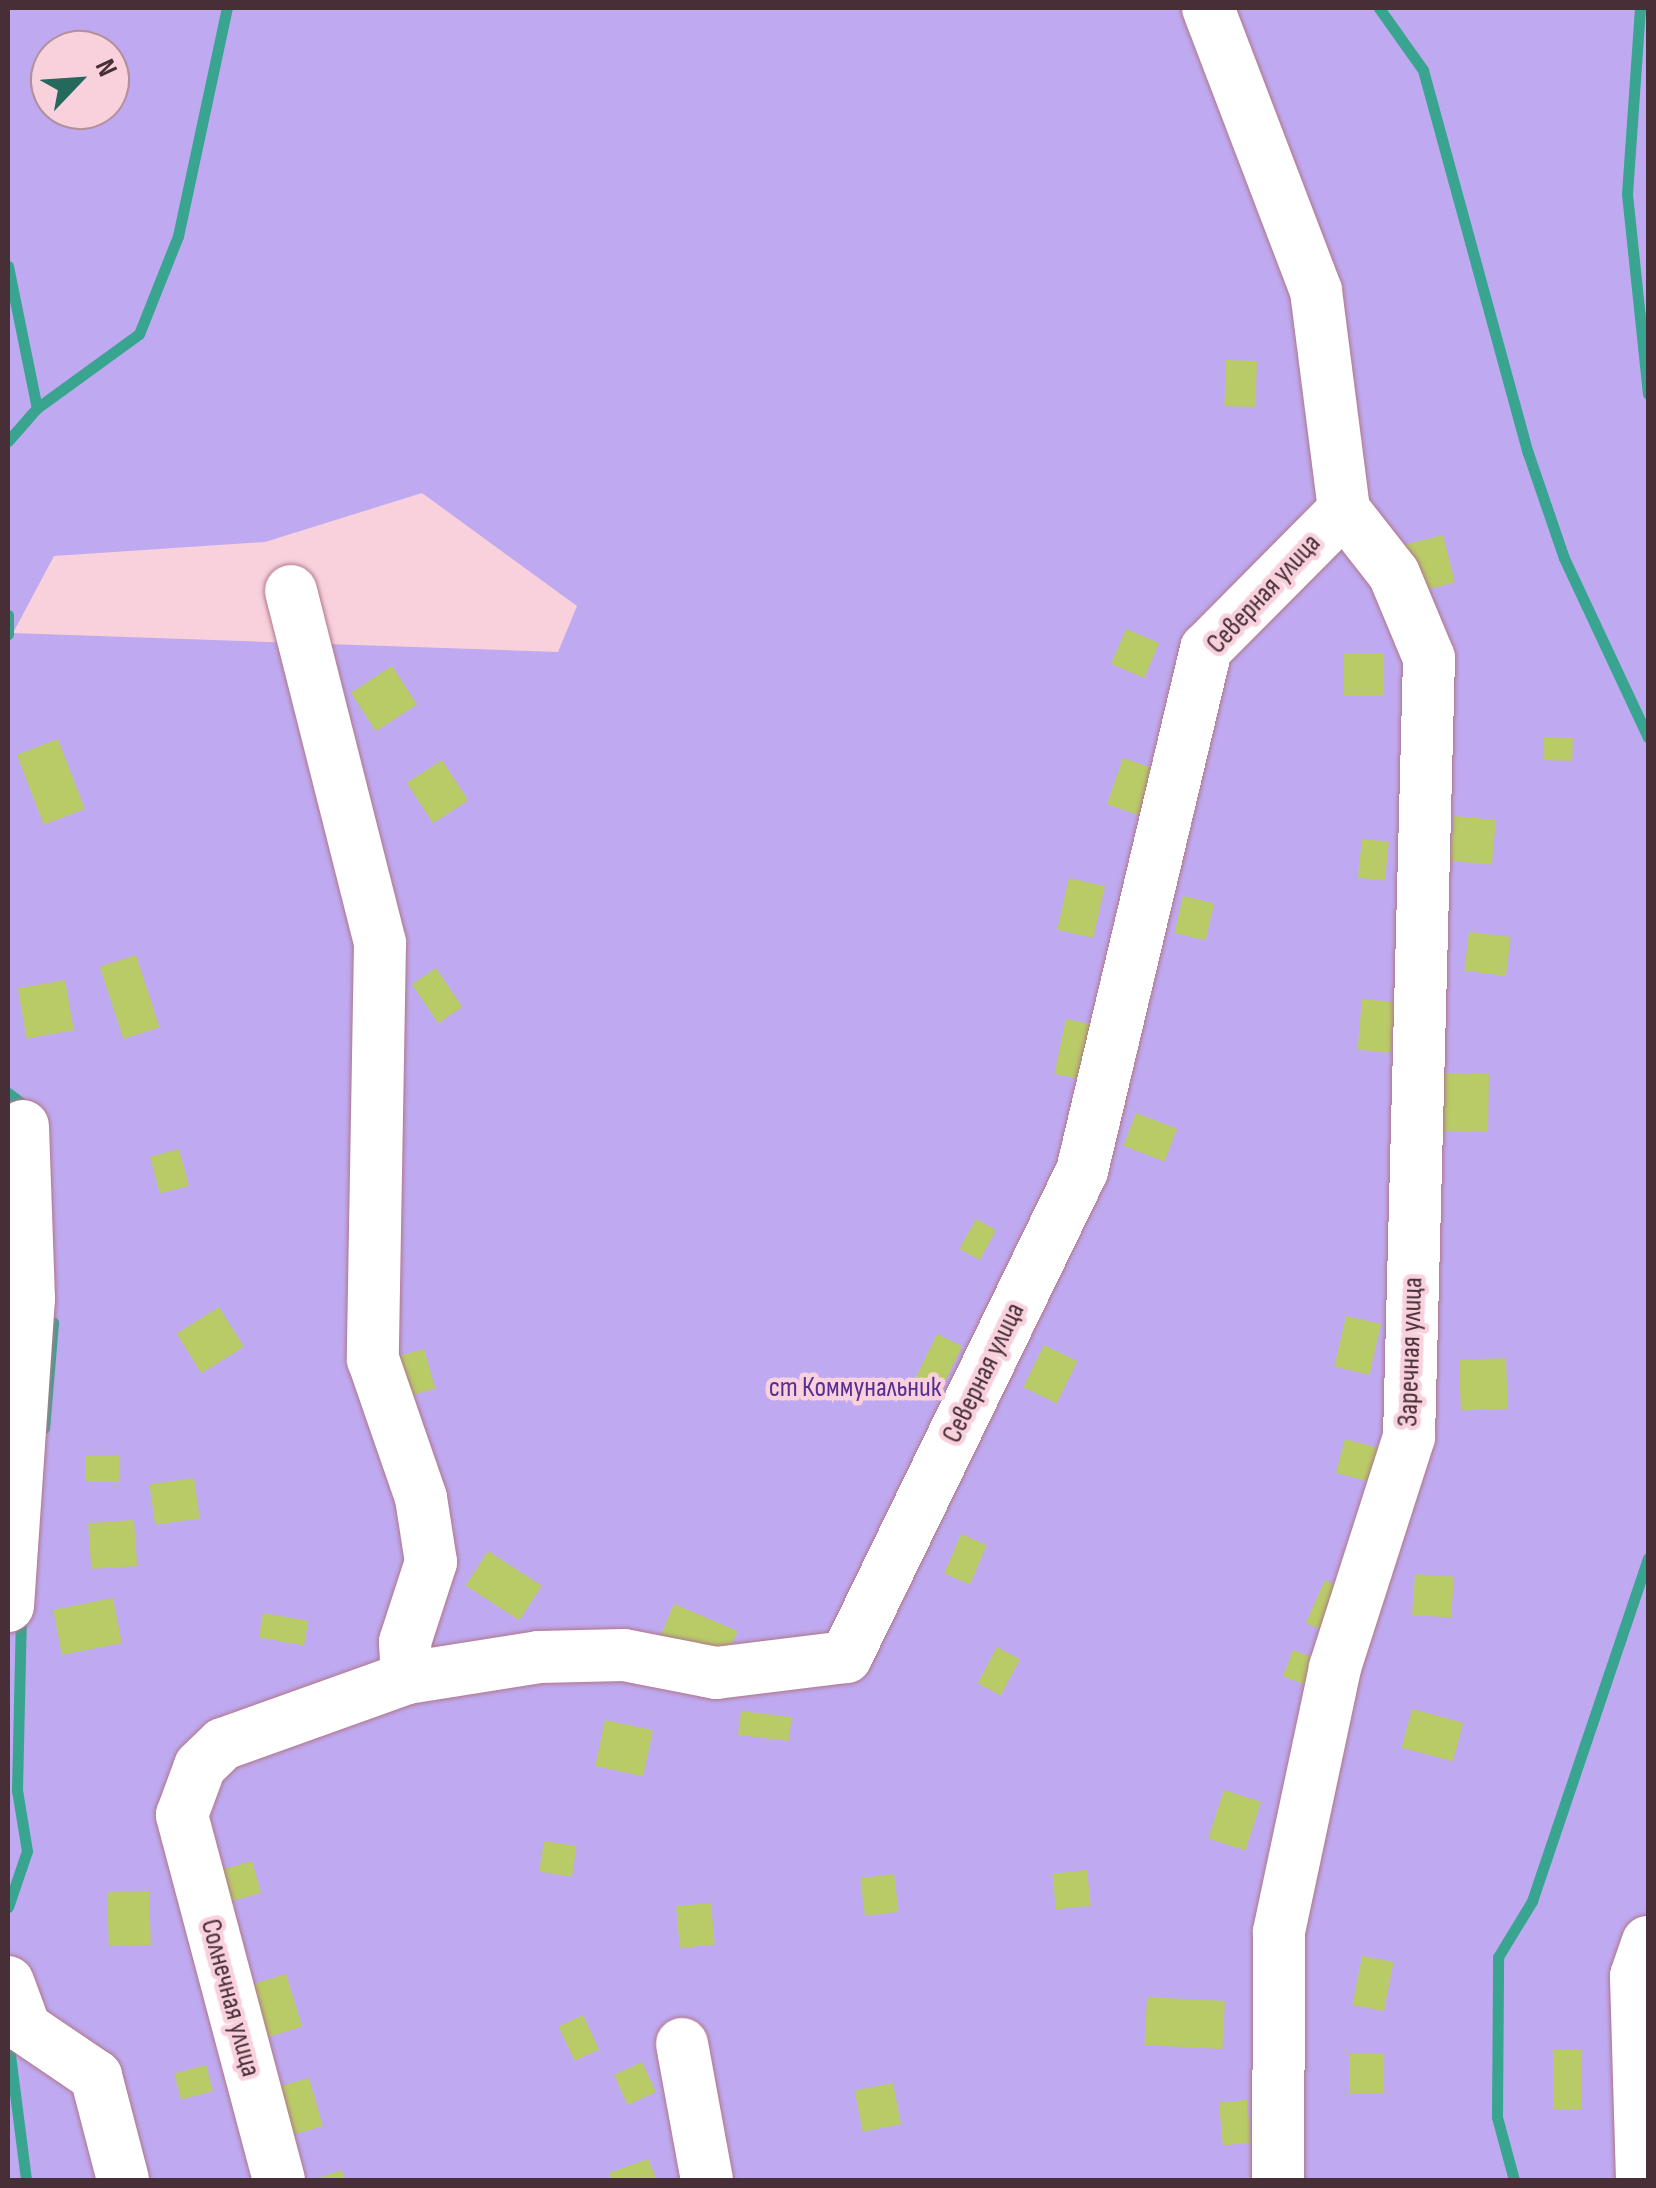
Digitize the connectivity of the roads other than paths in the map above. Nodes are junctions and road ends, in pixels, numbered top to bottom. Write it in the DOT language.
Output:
graph roads {
  1 [pos="1208,8"];
  2 [pos="1344,510"];
  3 [pos="1394,574"];
  4 [pos="291,591"];
  5 [pos="23,1126"];
  6 [pos="8,1606"];
  7 [pos="406,1678"];
  8 [pos="182,1815"];
  9 [pos="1648,1942"];
  10 [pos="8,1982"];
  11 [pos="682,2044"];
  12 [pos="123,2180"];
  13 [pos="278,2180"];
  14 [pos="707,2180"];
  15 [pos="1278,2180"];
  16 [pos="1642,2180"];
  1 -- 2 [label="street"];
  2 -- 3 [label="street, Северная улица"];
  2 -- 7 [label="street, Северная улица"];
  3 -- 15 [label="street, Заречная улица"];
  4 -- 7 [label="street"];
  5 -- 6 [label="street"];
  7 -- 8 [label="street, Северная улица"];
  8 -- 13 [label="street, Солнечная улица"];
  9 -- 16 [label="street"];
  10 -- 12 [label="street"];
  11 -- 14 [label="street"];
}
